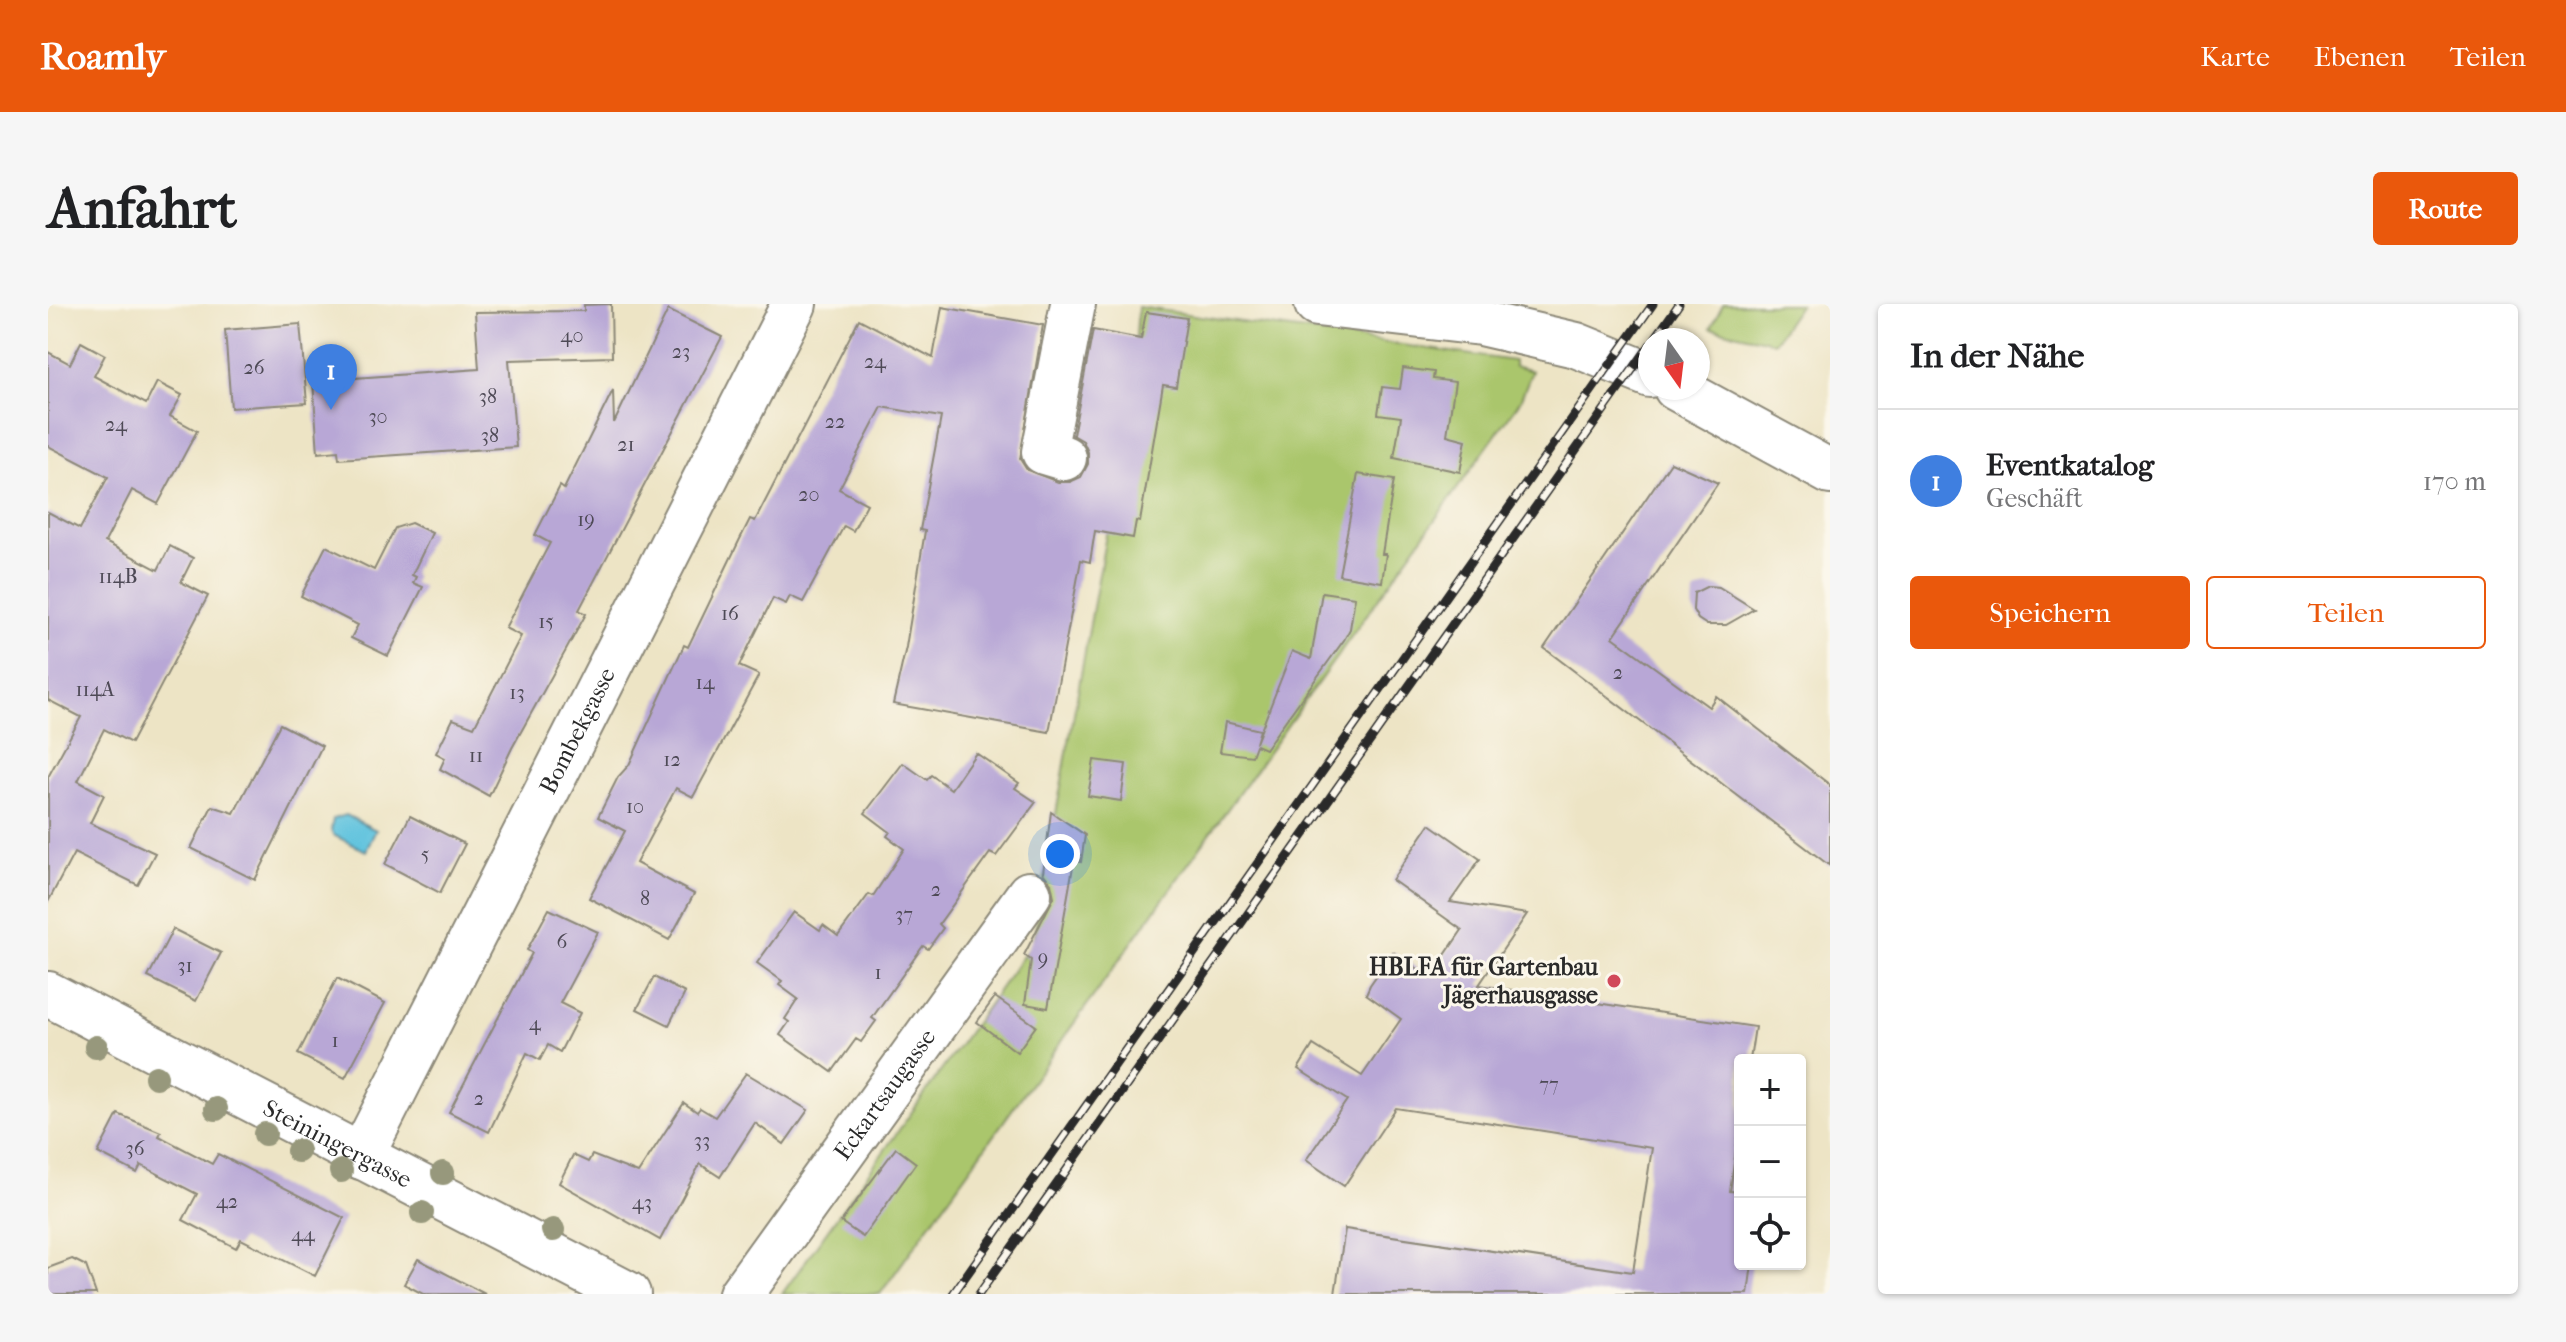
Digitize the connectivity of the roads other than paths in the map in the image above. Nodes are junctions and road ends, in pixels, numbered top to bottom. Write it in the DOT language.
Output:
graph roads {
  1 [pos="794,304"];
  2 [pos="1073,304"];
  3 [pos="1317,304"];
  4 [pos="1638,370"];
  5 [pos="1698,400"];
  6 [pos="1064,458"];
  7 [pos="1830,472"];
  8 [pos="1029,894"];
  9 [pos="48,994"];
  10 [pos="361,1157"];
  11 [pos="628,1294"];
  12 [pos="741,1294"];
  1 -- 10 [label="street, Bombekgasse"];
  2 -- 6 [label="street"];
  3 -- 4 [label="street"];
  5 -- 7 [label="street"];
  8 -- 12 [label="street, Eckartsaugasse"];
  9 -- 10 [label="street, Steiningergasse"];
  10 -- 11 [label="street, Steiningergasse"];
}
